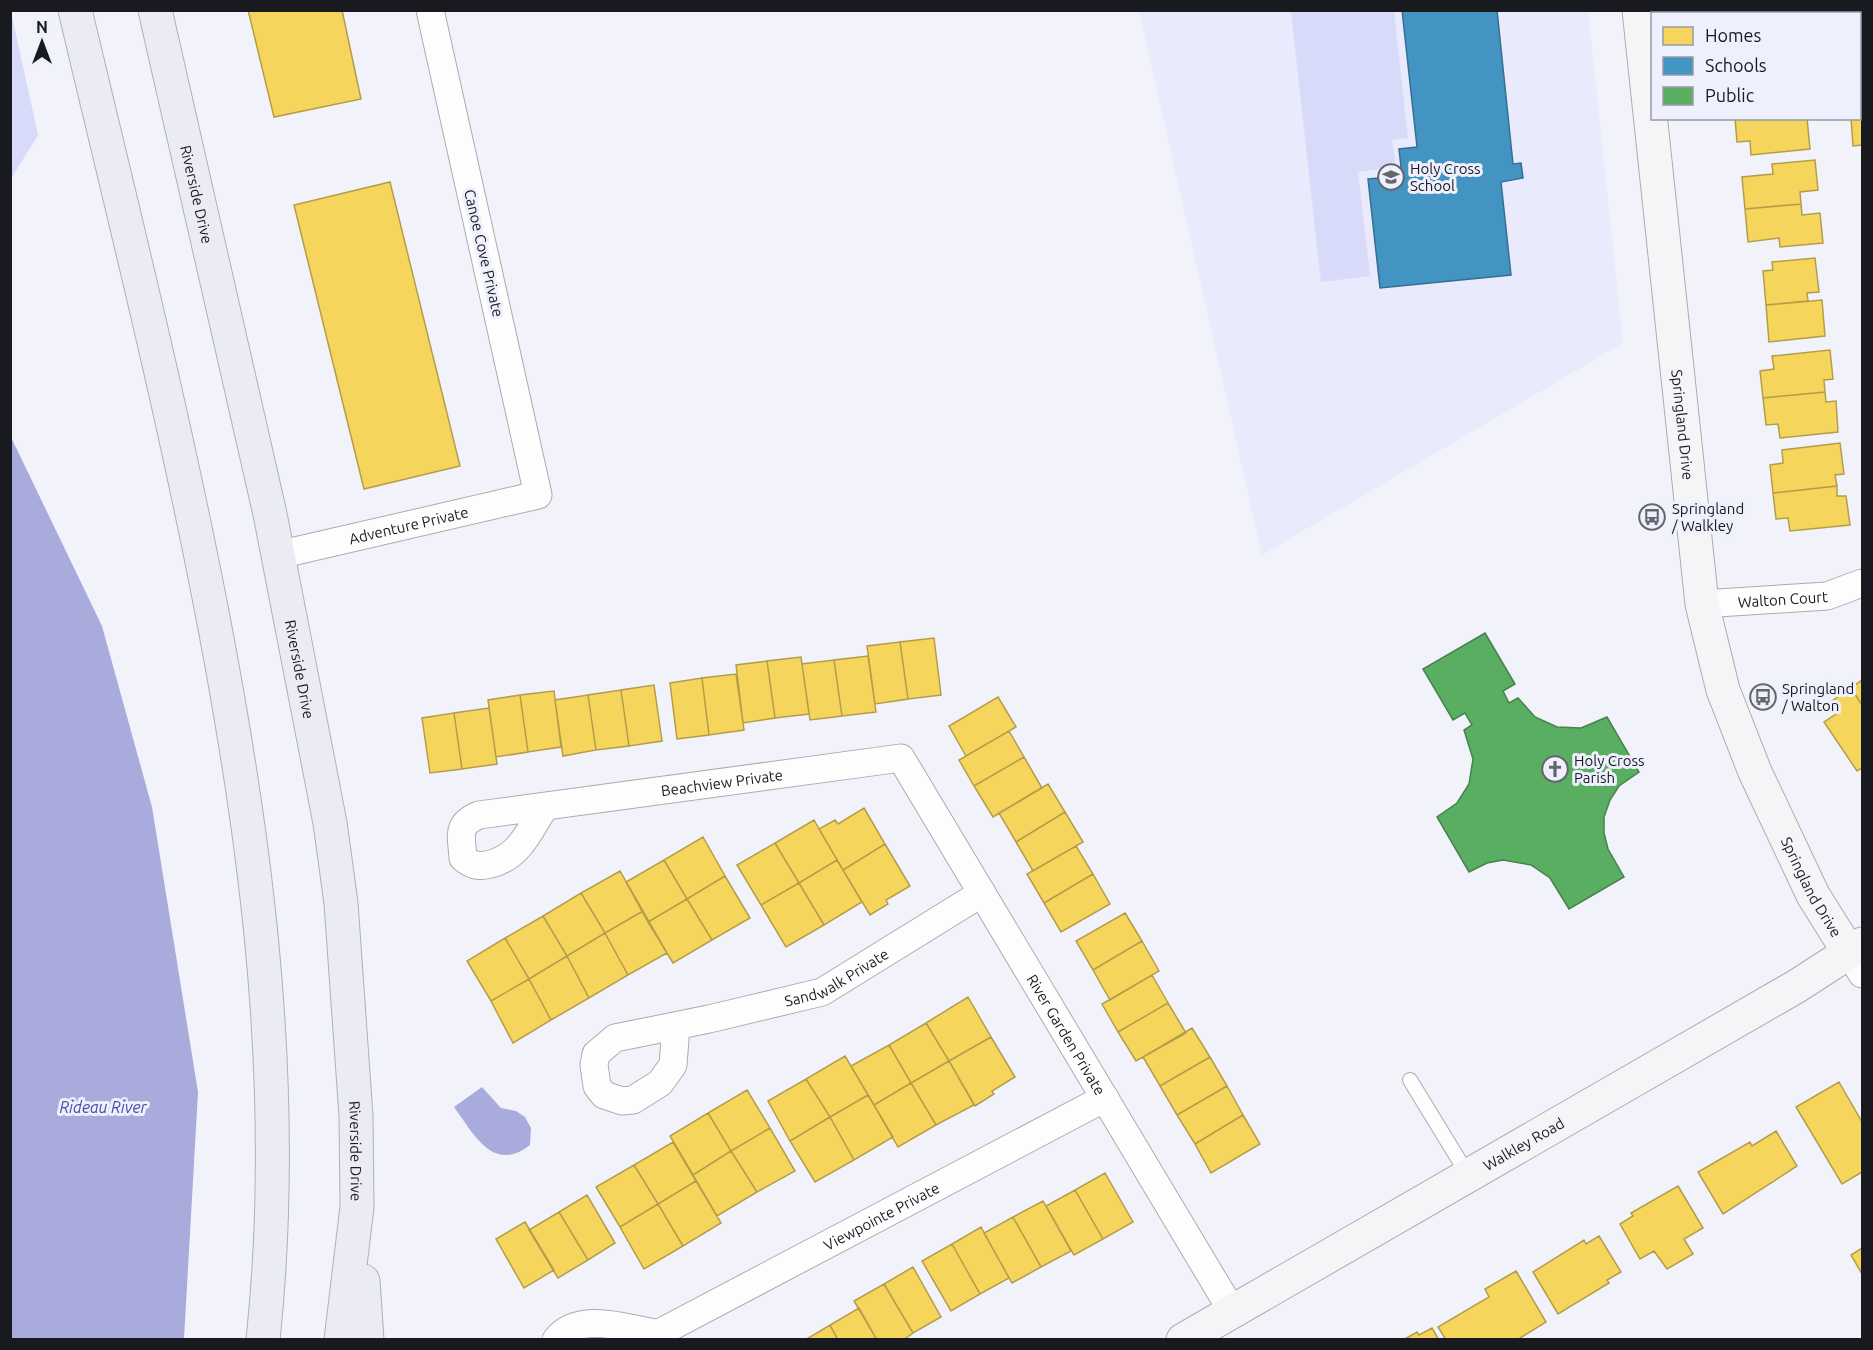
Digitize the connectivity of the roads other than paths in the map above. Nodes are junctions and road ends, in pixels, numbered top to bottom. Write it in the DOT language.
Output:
graph roads {
  1 [pos="75,10"];
  2 [pos="155,10"];
  3 [pos="429,10"];
  4 [pos="1639,10"];
  5 [pos="538,495"];
  6 [pos="278,555"];
  7 [pos="1863,583"];
  8 [pos="1702,604"];
  9 [pos="901,758"];
  10 [pos="544,808"];
  11 [pos="982,893"];
  12 [pos="1858,956"];
  13 [pos="676,1026"];
  14 [pos="1410,1080"];
  15 [pos="1105,1098"];
  16 [pos="1468,1175"];
  17 [pos="357,1208"];
  18 [pos="1232,1311"];
  19 [pos="650,1336"];
  20 [pos="263,1340"];
  21 [pos="341,1340"];
  22 [pos="367,1340"];
  23 [pos="556,1340"];
  24 [pos="1183,1340"];
  1 -- 20 [label="main road"];
  2 -- 6 [label="main road, Riverside Drive"];
  3 -- 5 [label="street, Canoe Cove Private"];
  4 -- 8 [label="street, Springland Drive"];
  5 -- 6 [label="street, Adventure Private"];
  6 -- 17 [label="main road, Riverside Drive"];
  7 -- 8 [label="street, Walton Court"];
  8 -- 12 [label="street, Springland Drive"];
  9 -- 10 [label="street, Beachview Private"];
  9 -- 11 [label="street, River Garden Private"];
  11 -- 13 [label="street, Sandwalk Private"];
  11 -- 15 [label="street, River Garden Private"];
  12 -- 16 [label="street, Walkley Road"];
  14 -- 16 [label="lane"];
  15 -- 18 [label="street, River Garden Private"];
  15 -- 19 [label="street, Viewpointe Private"];
  16 -- 18 [label="street, Walkley Road"];
  17 -- 21 [label="main road, Riverside Drive"];
  17 -- 22 [label="main road"];
  18 -- 24 [label="street, Walkley Road"];
  19 -- 23 [label="street, Viewpointe Private"];
}
